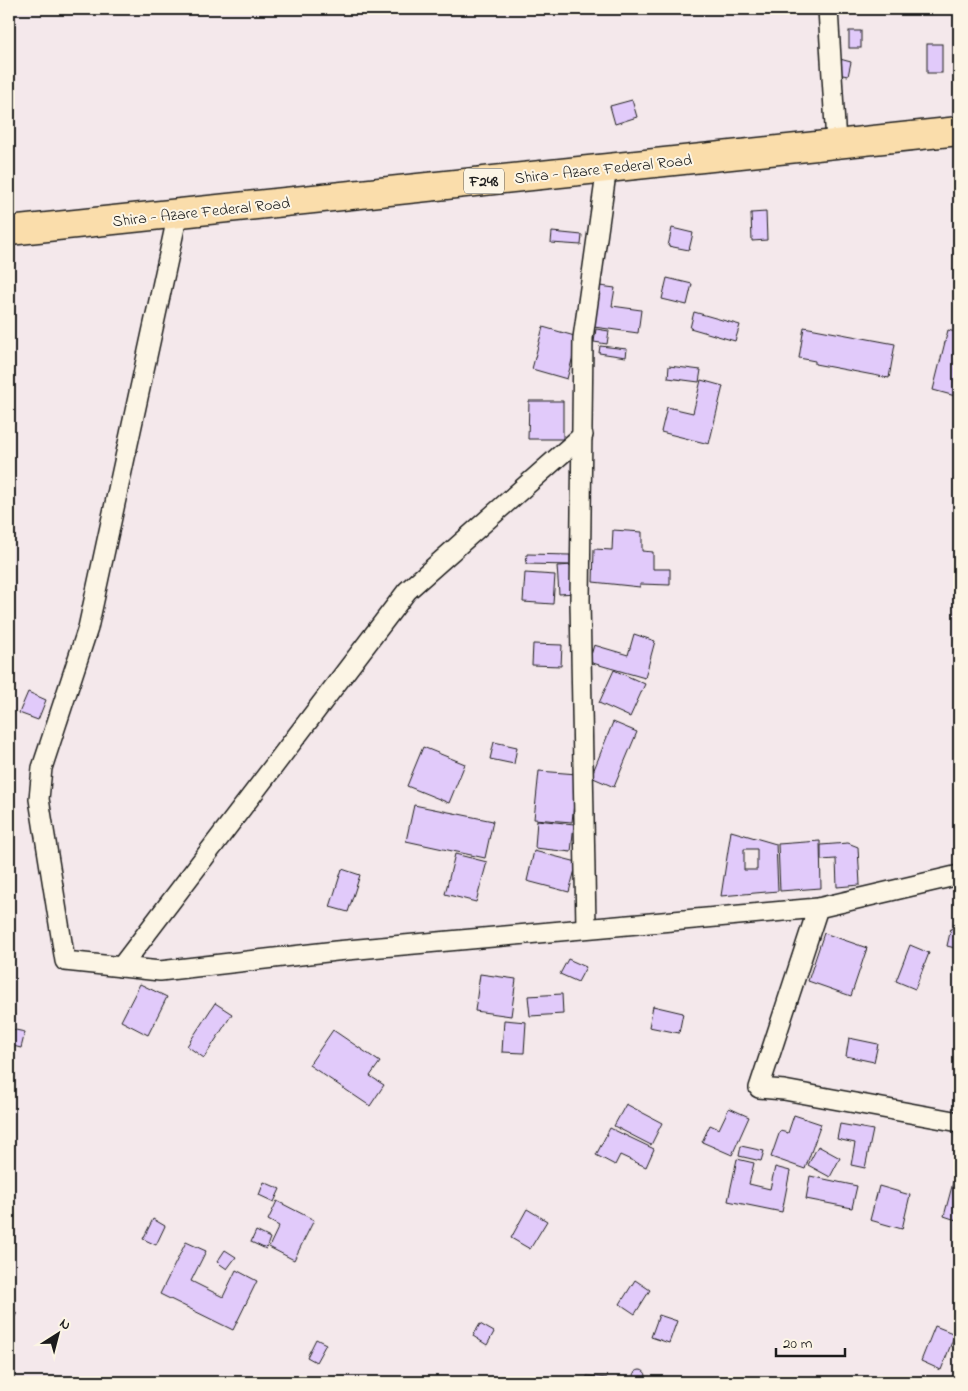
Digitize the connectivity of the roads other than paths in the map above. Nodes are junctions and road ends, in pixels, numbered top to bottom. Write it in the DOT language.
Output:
graph roads {
  1 [pos="828,9"];
  2 [pos="959,131"];
  3 [pos="836,143"];
  4 [pos="607,167"];
  5 [pos="178,213"];
  6 [pos="9,232"];
  7 [pos="584,435"];
  8 [pos="959,875"];
  9 [pos="818,908"];
  10 [pos="586,927"];
  11 [pos="121,967"];
  12 [pos="959,1122"];
  1 -- 3 [label="street"];
  2 -- 3 [label="main road, Shira - Azare Federal Road / F248"];
  3 -- 4 [label="main road, Shira - Azare Federal Road / F248"];
  4 -- 5 [label="main road, Shira - Azare Federal Road / F248"];
  4 -- 7 [label="street"];
  5 -- 6 [label="main road, Shira - Azare Federal Road / F248"];
  5 -- 11 [label="street"];
  7 -- 10 [label="street"];
  7 -- 11 [label="street"];
  8 -- 9 [label="street"];
  9 -- 10 [label="street"];
  9 -- 12 [label="street"];
  10 -- 11 [label="street"];
}
